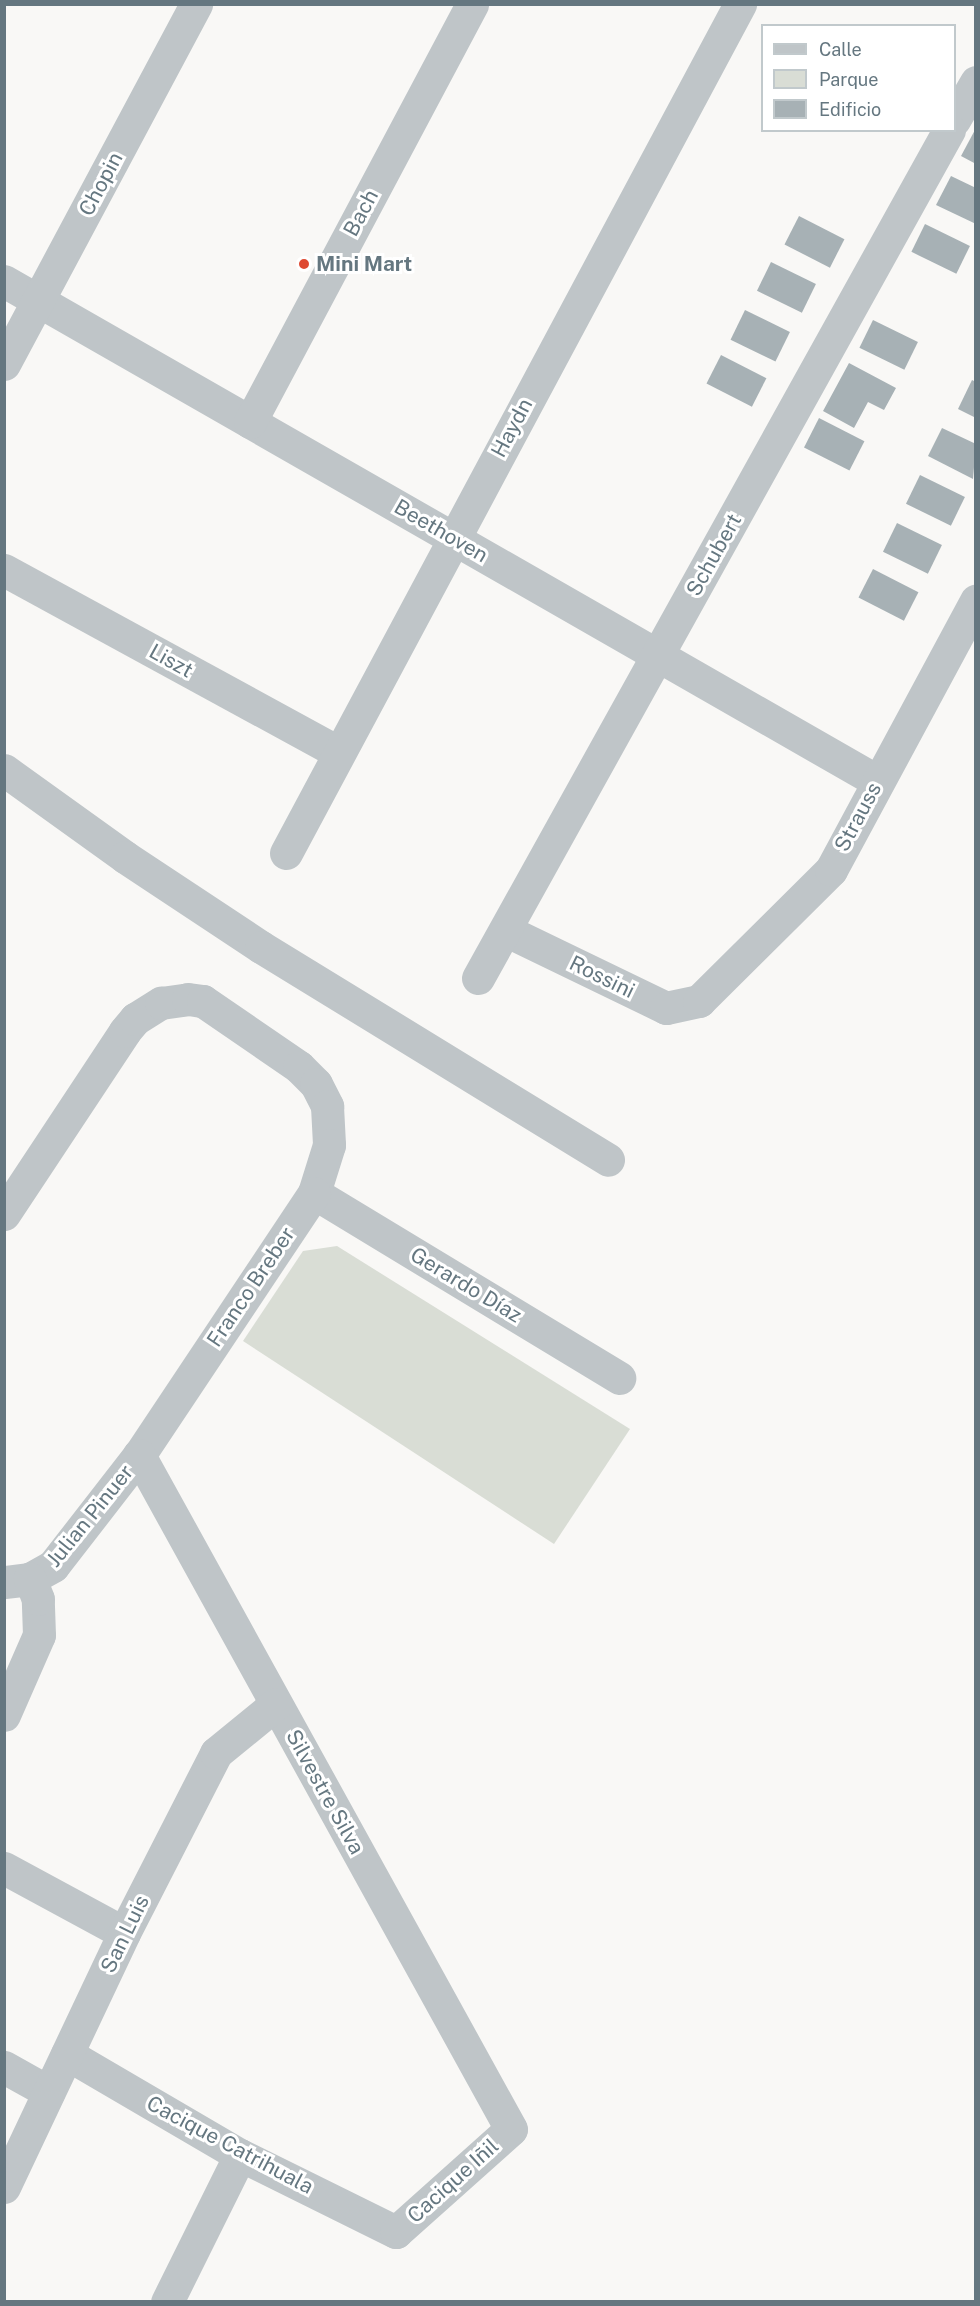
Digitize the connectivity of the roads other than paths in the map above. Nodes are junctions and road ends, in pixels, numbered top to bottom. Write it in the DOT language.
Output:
graph roads {
  1 [pos="196,4"];
  2 [pos="472,4"];
  3 [pos="740,4"];
  4 [pos="975,82"];
  5 [pos="956,116"];
  6 [pos="948,132"];
  7 [pos="4,281"];
  8 [pos="39,301"];
  9 [pos="4,364"];
  10 [pos="250,422"];
  11 [pos="453,538"];
  12 [pos="4,570"];
  13 [pos="975,601"];
  14 [pos="658,656"];
  15 [pos="338,752"];
  16 [pos="4,770"];
  17 [pos="877,781"];
  18 [pos="285,853"];
  19 [pos="507,931"];
  20 [pos="478,978"];
  21 [pos="699,1001"];
  22 [pos="608,1160"];
  23 [pos="314,1193"];
  24 [pos="4,1214"];
  25 [pos="619,1378"];
  26 [pos="139,1455"];
  27 [pos="17,1581"];
  28 [pos="276,1704"];
  29 [pos="4,1715"];
  30 [pos="4,1868"];
  31 [pos="124,1933"];
  32 [pos="67,2054"];
  33 [pos="4,2067"];
  34 [pos="49,2092"];
  35 [pos="511,2129"];
  36 [pos="240,2155"];
  37 [pos="4,2187"];
  38 [pos="396,2232"];
  39 [pos="167,2301"];
  1 -- 8 [label="street, Chopin"];
  2 -- 10 [label="street, Bach"];
  3 -- 11 [label="street, Haydn"];
  4 -- 5 [label="street"];
  6 -- 14 [label="street, Schubert"];
  7 -- 8 [label="street, Beethoven"];
  8 -- 9 [label="street, Chopin"];
  8 -- 10 [label="street, Beethoven"];
  10 -- 11 [label="street, Beethoven"];
  11 -- 14 [label="street, Beethoven"];
  11 -- 15 [label="street, Haydn"];
  12 -- 15 [label="street, Liszt"];
  13 -- 17 [label="street, Strauss"];
  14 -- 17 [label="street, Beethoven"];
  14 -- 19 [label="street, Schubert"];
  15 -- 18 [label="street, Haydn"];
  16 -- 22 [label="street"];
  17 -- 21 [label="street, Strauss"];
  19 -- 20 [label="street, Schubert"];
  19 -- 21 [label="street, Rossini"];
  23 -- 24 [label="street, Franco Breber"];
  23 -- 25 [label="street, Gerardo Díaz"];
  23 -- 26 [label="street, Franco Breber"];
  26 -- 27 [label="street, Julian Pinuer"];
  26 -- 28 [label="street, Silvestre Silva"];
  27 -- 29 [label="street"];
  28 -- 31 [label="street, San Luis"];
  28 -- 35 [label="street, Silvestre Silva"];
  30 -- 31 [label="street"];
  31 -- 32 [label="street, San Luis"];
  32 -- 34 [label="street, San Luis"];
  32 -- 36 [label="street, Cacique Catrihuala"];
  33 -- 34 [label="street"];
  34 -- 37 [label="street, San Luis"];
  35 -- 38 [label="street, Cacique Iñil"];
  36 -- 38 [label="street, Cacique Catrihuala"];
  36 -- 39 [label="street"];
}
